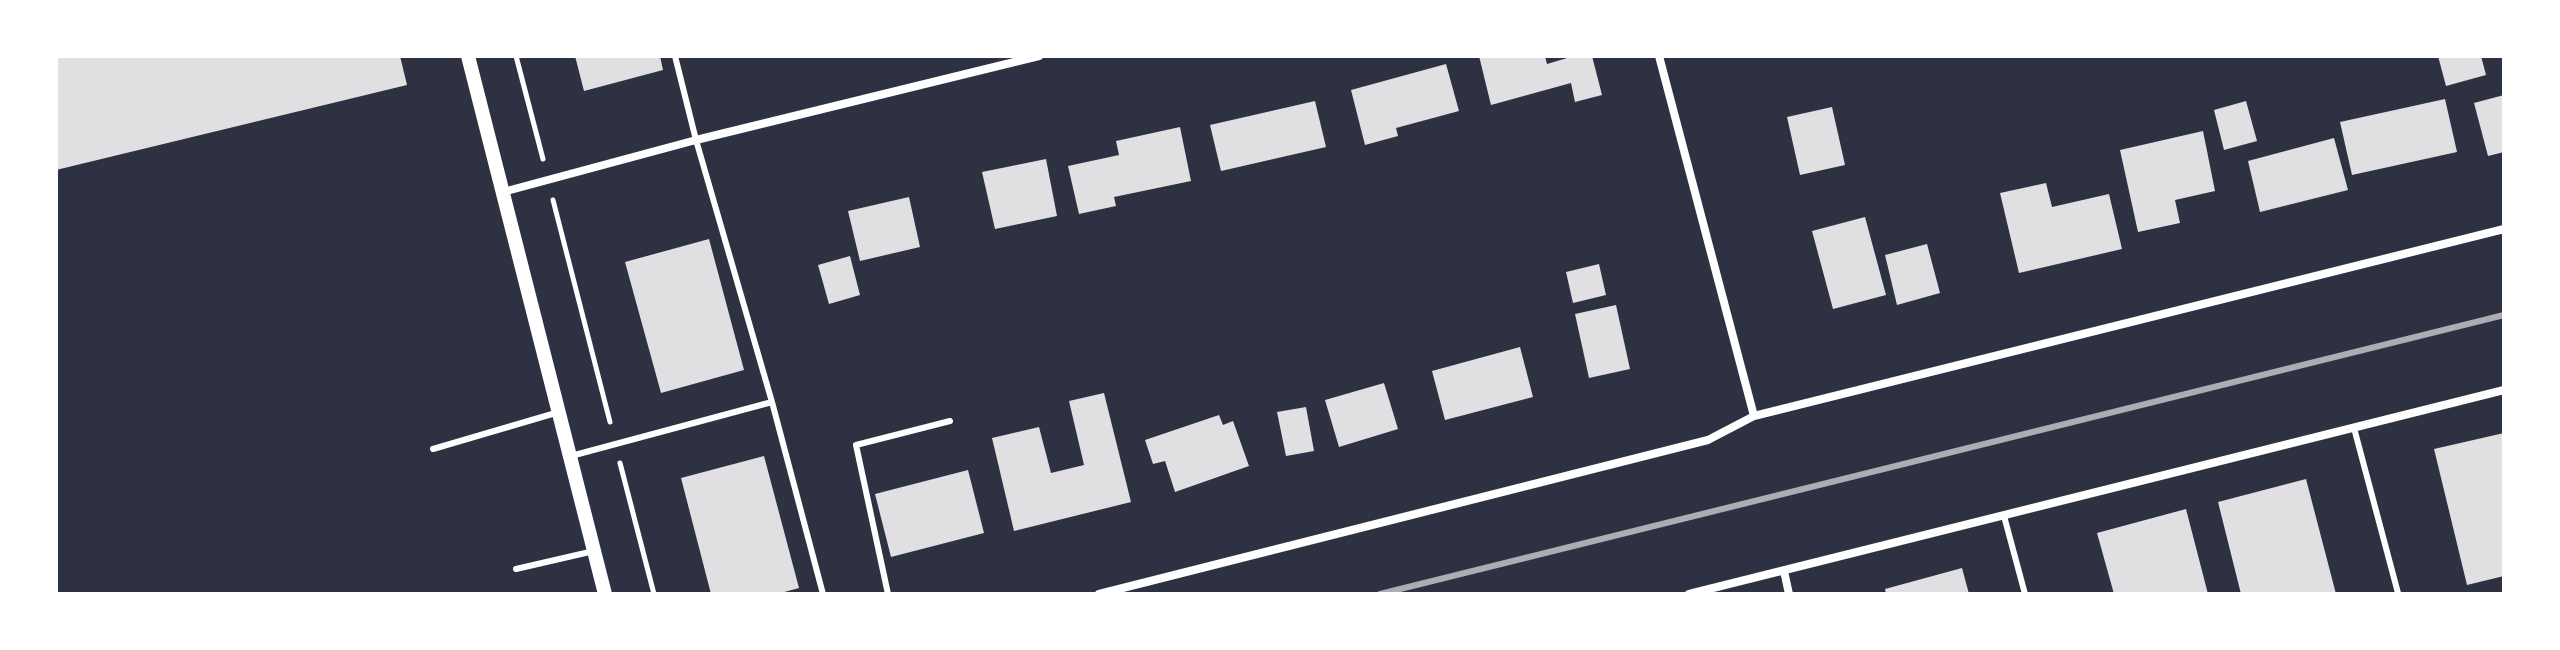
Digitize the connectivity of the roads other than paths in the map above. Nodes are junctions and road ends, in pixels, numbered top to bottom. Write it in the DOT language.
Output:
graph roads {
  1 [pos="468,56"];
  2 [pos="675,56"];
  3 [pos="1659,56"];
  4 [pos="1033,57"];
  5 [pos="696,140"];
  6 [pos="503,192"];
  7 [pos="2504,229"];
  8 [pos="2504,390"];
  9 [pos="772,402"];
  10 [pos="559,412"];
  11 [pos="1754,416"];
  12 [pos="950,421"];
  13 [pos="2354,428"];
  14 [pos="433,449"];
  15 [pos="571,456"];
  16 [pos="2004,516"];
  17 [pos="594,551"];
  18 [pos="516,569"];
  19 [pos="1784,571"];
  20 [pos="2398,593"];
  21 [pos="605,594"];
  22 [pos="823,594"];
  23 [pos="888,594"];
  24 [pos="1099,594"];
  25 [pos="1689,594"];
  26 [pos="1789,594"];
  27 [pos="2025,594"];
  1 -- 6 [label="street"];
  2 -- 5 [label="lane"];
  3 -- 11 [label="street"];
  4 -- 5 [label="street"];
  5 -- 6 [label="street"];
  5 -- 9 [label="lane"];
  6 -- 10 [label="street"];
  7 -- 11 [label="street"];
  8 -- 13 [label="street"];
  9 -- 15 [label="lane"];
  9 -- 22 [label="lane"];
  10 -- 14 [label="lane"];
  10 -- 15 [label="street"];
  11 -- 24 [label="street"];
  12 -- 23 [label="lane"];
  13 -- 16 [label="street"];
  13 -- 20 [label="lane"];
  15 -- 17 [label="street"];
  16 -- 19 [label="street"];
  16 -- 27 [label="lane"];
  17 -- 18 [label="lane"];
  17 -- 21 [label="street"];
  19 -- 25 [label="street"];
  19 -- 26 [label="street"];
}
